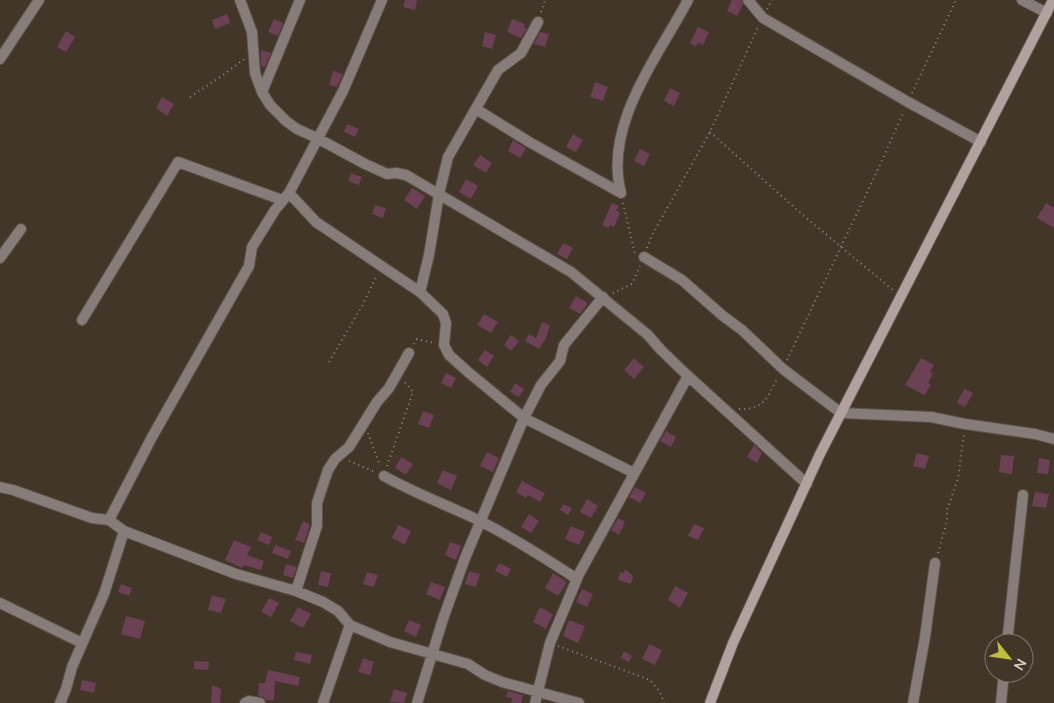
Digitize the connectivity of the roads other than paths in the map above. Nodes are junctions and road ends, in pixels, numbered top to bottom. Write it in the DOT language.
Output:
graph roads {
  1 [pos="39,0"];
  2 [pos="240,0"];
  3 [pos="300,0"];
  4 [pos="382,0"];
  5 [pos="688,0"];
  6 [pos="748,0"];
  7 [pos="1022,0"];
  8 [pos="1054,0"];
  9 [pos="1047,13"];
  10 [pos="538,22"];
  11 [pos="0,59"];
  12 [pos="262,92"];
  13 [pos="476,109"];
  14 [pos="317,138"];
  15 [pos="981,142"];
  16 [pos="439,194"];
  17 [pos="286,197"];
  18 [pos="21,229"];
  19 [pos="4,243"];
  20 [pos="0,258"];
  21 [pos="639,258"];
  22 [pos="420,292"];
  23 [pos="603,297"];
  24 [pos="82,320"];
  25 [pos="409,353"];
  26 [pos="688,376"];
  27 [pos="840,413"];
  28 [pos="524,418"];
  29 [pos="1054,439"];
  30 [pos="634,473"];
  31 [pos="384,476"];
  32 [pos="807,484"];
  33 [pos="0,487"];
  34 [pos="1023,494"];
  35 [pos="109,520"];
  36 [pos="480,521"];
  37 [pos="124,531"];
  38 [pos="935,563"];
  39 [pos="577,579"];
  40 [pos="296,591"];
  41 [pos="0,603"];
  42 [pos="350,625"];
  43 [pos="1008,633"];
  44 [pos="82,643"];
  45 [pos="433,653"];
  46 [pos="1003,683"];
  47 [pos="537,691"];
  48 [pos="60,703"];
  49 [pos="245,703"];
  50 [pos="260,703"];
  51 [pos="322,703"];
  52 [pos="417,703"];
  53 [pos="535,703"];
  54 [pos="579,703"];
  55 [pos="710,703"];
  56 [pos="913,703"];
  57 [pos="1001,703"];
  1 -- 11 [label="street"];
  2 -- 12 [label="street"];
  3 -- 12 [label="street"];
  4 -- 14 [label="street"];
  5 -- 13 [label="street"];
  6 -- 15 [label="street"];
  7 -- 9 [label="street"];
  8 -- 9 [label="main road"];
  9 -- 15 [label="main road"];
  10 -- 13 [label="street"];
  12 -- 14 [label="street"];
  13 -- 16 [label="street"];
  14 -- 16 [label="street"];
  14 -- 17 [label="street"];
  15 -- 27 [label="main road"];
  16 -- 22 [label="street"];
  16 -- 23 [label="street"];
  17 -- 22 [label="street"];
  17 -- 24 [label="street"];
  17 -- 35 [label="street"];
  18 -- 19 [label="street"];
  19 -- 20 [label="street"];
  21 -- 27 [label="street"];
  22 -- 28 [label="street"];
  23 -- 26 [label="street"];
  23 -- 28 [label="street"];
  25 -- 40 [label="street"];
  26 -- 30 [label="street"];
  26 -- 32 [label="street"];
  27 -- 29 [label="street"];
  27 -- 32 [label="main road"];
  28 -- 30 [label="street"];
  28 -- 36 [label="street"];
  30 -- 39 [label="street"];
  31 -- 36 [label="street"];
  32 -- 55 [label="main road"];
  33 -- 35 [label="street"];
  34 -- 43 [label="street"];
  35 -- 37 [label="street"];
  36 -- 39 [label="street"];
  36 -- 45 [label="street"];
  37 -- 40 [label="street"];
  37 -- 44 [label="street"];
  38 -- 56 [label="street"];
  39 -- 47 [label="street"];
  40 -- 42 [label="street"];
  41 -- 44 [label="street"];
  42 -- 45 [label="street"];
  42 -- 51 [label="street"];
  44 -- 48 [label="street"];
  45 -- 47 [label="street"];
  45 -- 52 [label="street"];
  46 -- 57 [label="street"];
  47 -- 53 [label="street"];
  47 -- 54 [label="street"];
  49 -- 50 [label="street"];
}
